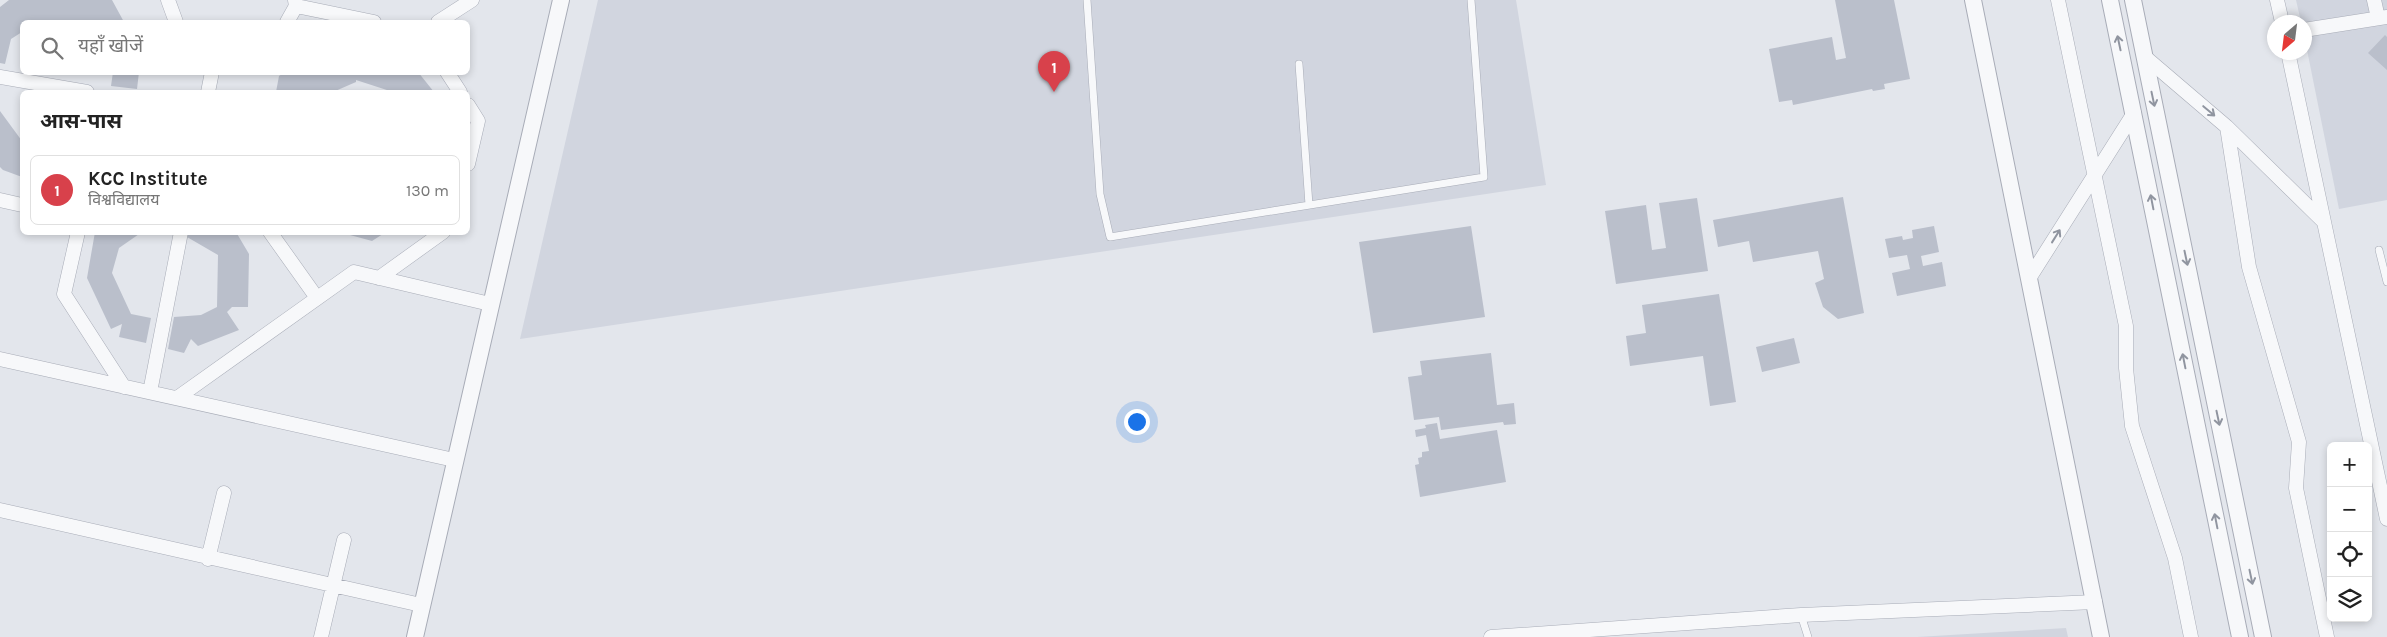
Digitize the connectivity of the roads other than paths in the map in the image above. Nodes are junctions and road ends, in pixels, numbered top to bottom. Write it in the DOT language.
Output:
graph roads {
  1 [pos="168,0"];
  2 [pos="472,0"];
  3 [pos="561,0"];
  4 [pos="1087,0"];
  5 [pos="1471,0"];
  6 [pos="1973,0"];
  7 [pos="2058,0"];
  8 [pos="2110,0"];
  9 [pos="2133,0"];
  10 [pos="2278,0"];
  11 [pos="2374,0"];
  12 [pos="296,3"];
  13 [pos="2281,15"];
  14 [pos="2382,18"];
  15 [pos="175,20"];
  16 [pos="289,20"];
  17 [pos="366,20"];
  18 [pos="441,20"];
  19 [pos="2312,29"];
  20 [pos="2145,57"];
  21 [pos="2290,60"];
  22 [pos="1299,64"];
  23 [pos="211,75"];
  24 [pos="449,75"];
  25 [pos="0,76"];
  26 [pos="76,90"];
  27 [pos="208,90"];
  28 [pos="459,90"];
  29 [pos="470,108"];
  30 [pos="2134,113"];
  31 [pos="2227,127"];
  32 [pos="470,155"];
  33 [pos="2094,176"];
  34 [pos="0,200"];
  35 [pos="20,205"];
  36 [pos="1309,205"];
  37 [pos="2324,222"];
  38 [pos="77,235"];
  39 [pos="180,235"];
  40 [pos="272,235"];
  41 [pos="440,235"];
  42 [pos="2379,250"];
  43 [pos="2030,277"];
  44 [pos="379,278"];
  45 [pos="2387,282"];
  46 [pos="317,298"];
  47 [pos="490,304"];
  48 [pos="0,359"];
  49 [pos="124,387"];
  50 [pos="150,392"];
  51 [pos="177,398"];
  52 [pos="454,460"];
  53 [pos="224,493"];
  54 [pos="0,510"];
  55 [pos="2387,519"];
  56 [pos="344,540"];
  57 [pos="208,558"];
  58 [pos="333,586"];
  59 [pos="2094,602"];
  60 [pos="421,606"];
  61 [pos="1801,615"];
  62 [pos="321,637"];
  63 [pos="415,637"];
  64 [pos="1491,637"];
  65 [pos="1808,637"];
  66 [pos="2101,637"];
  67 [pos="2191,637"];
  68 [pos="2240,637"];
  69 [pos="2263,637"];
  70 [pos="2327,637"];
  1 -- 15 [label="street"];
  2 -- 18 [label="street"];
  3 -- 47 [label="street"];
  4 -- 36 [label="lane"];
  5 -- 36 [label="lane"];
  6 -- 43 [label="street"];
  7 -- 33 [label="street"];
  30 -- 8 [label="street, one-way"];
  9 -- 20 [label="street"];
  10 -- 13 [label="street"];
  11 -- 14 [label="street"];
  12 -- 16 [label="street"];
  12 -- 17 [label="street"];
  14 -- 19 [label="street"];
  20 -- 31 [label="street, one-way"];
  20 -- 69 [label="street, one-way"];
  21 -- 37 [label="street"];
  22 -- 36 [label="lane"];
  23 -- 27 [label="street"];
  24 -- 28 [label="street"];
  25 -- 26 [label="street"];
  29 -- 32 [label="street"];
  30 -- 33 [label="street"];
  68 -- 30 [label="street, one-way"];
  31 -- 37 [label="street"];
  31 -- 70 [label="street"];
  43 -- 33 [label="street, one-way"];
  33 -- 67 [label="street"];
  34 -- 35 [label="street"];
  37 -- 55 [label="street"];
  38 -- 49 [label="street"];
  39 -- 50 [label="street"];
  40 -- 46 [label="street"];
  41 -- 44 [label="street"];
  42 -- 45 [label="lane"];
  43 -- 59 [label="street"];
  44 -- 46 [label="street"];
  44 -- 47 [label="street"];
  46 -- 51 [label="street"];
  47 -- 52 [label="street"];
  48 -- 49 [label="street"];
  49 -- 50 [label="street"];
  50 -- 51 [label="street"];
  51 -- 52 [label="street"];
  52 -- 60 [label="street"];
  53 -- 57 [label="street"];
  54 -- 57 [label="street"];
  56 -- 58 [label="street"];
  57 -- 58 [label="street"];
  58 -- 60 [label="street"];
  58 -- 62 [label="street"];
  59 -- 61 [label="street"];
  59 -- 66 [label="street"];
  60 -- 63 [label="street"];
  61 -- 64 [label="street"];
  61 -- 65 [label="lane"];
}
